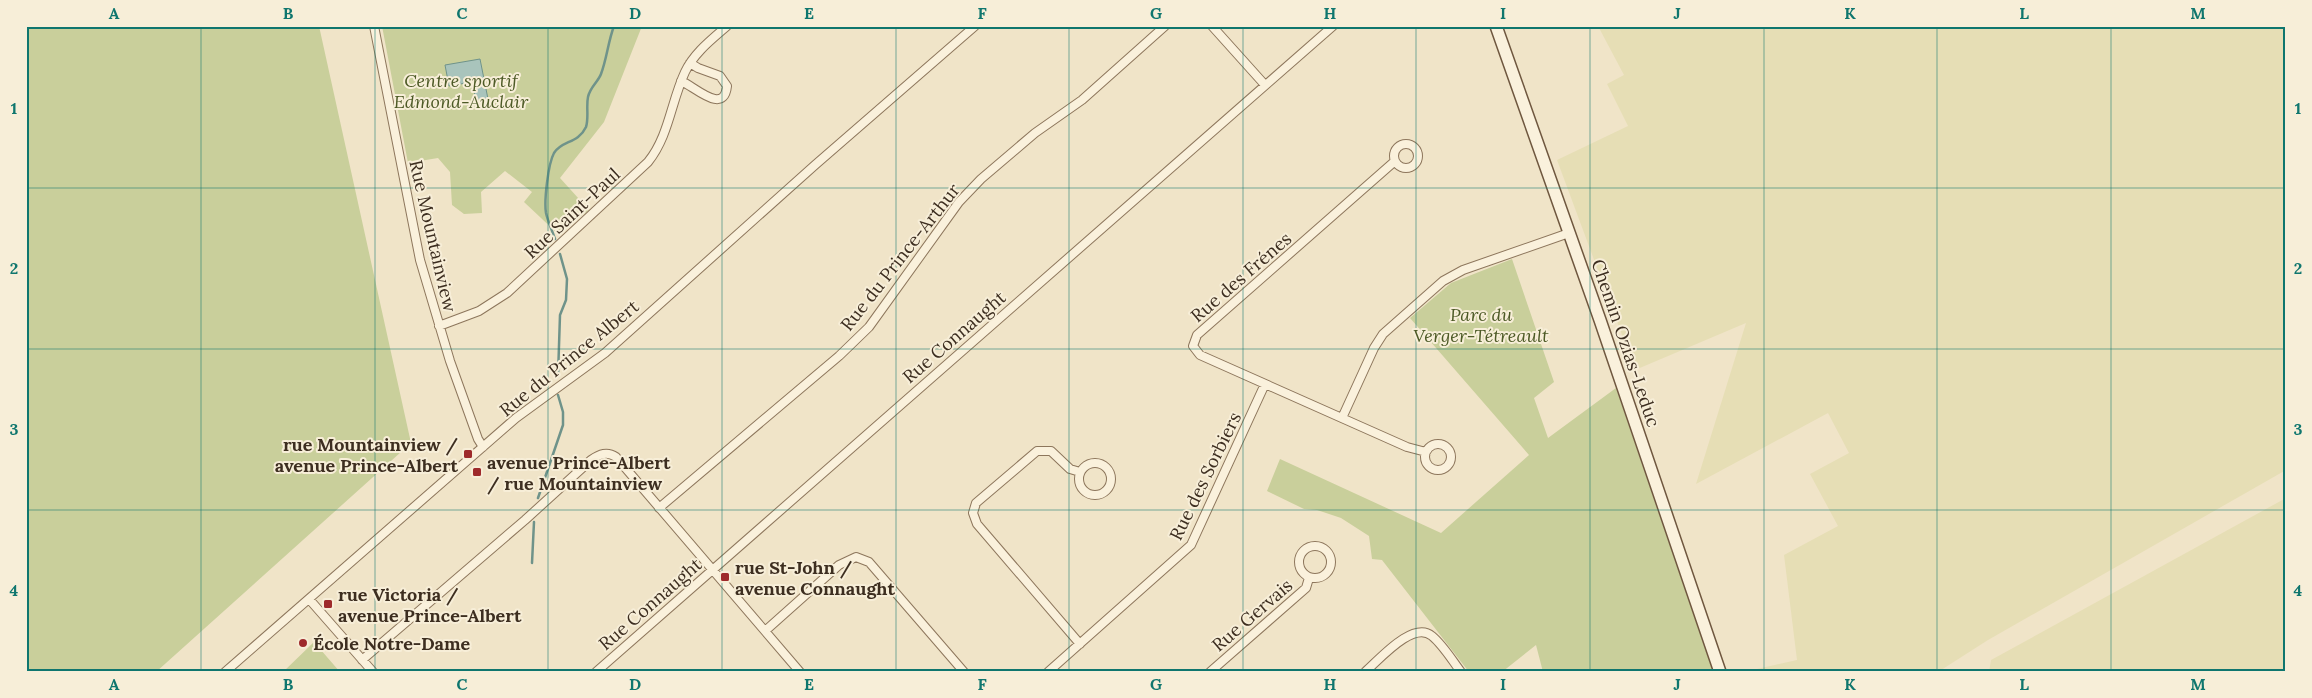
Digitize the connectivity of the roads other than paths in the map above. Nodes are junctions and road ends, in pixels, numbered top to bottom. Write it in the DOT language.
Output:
graph roads {
  1 [pos="374,26"];
  2 [pos="727,26"];
  3 [pos="974,26"];
  4 [pos="1165,26"];
  5 [pos="1212,26"];
  6 [pos="1333,26"];
  7 [pos="1496,26"];
  8 [pos="690,63"];
  9 [pos="681,81"];
  10 [pos="1265,85"];
  11 [pos="1395,161"];
  12 [pos="1569,232"];
  13 [pos="439,326"];
  14 [pos="1265,384"];
  15 [pos="1342,418"];
  16 [pos="484,447"];
  17 [pos="1426,452"];
  18 [pos="1080,472"];
  19 [pos="659,508"];
  20 [pos="712,570"];
  21 [pos="1309,578"];
  22 [pos="309,599"];
  23 [pos="765,631"];
  24 [pos="1080,644"];
  25 [pos="362,660"];
  26 [pos="225,672"];
  27 [pos="373,672"];
  28 [pos="596,672"];
  29 [pos="800,672"];
  30 [pos="964,672"];
  31 [pos="1048,672"];
  32 [pos="1210,672"];
  33 [pos="1365,672"];
  34 [pos="1461,672"];
  35 [pos="1720,672"];
  1 -- 13 [label="street, Rue Mountainview"];
  2 -- 8 [label="street, Rue Saint-Paul"];
  3 -- 16 [label="street, Rue du Prince Albert"];
  4 -- 19 [label="street, Rue du Prince-Arthur"];
  5 -- 10 [label="street"];
  6 -- 10 [label="street, Rue Connaught"];
  7 -- 12 [label="street, Chemin Ozias-Leduc"];
  8 -- 9 [label="street, Rue Saint-Paul"];
  8 -- 9 [label="street"];
  9 -- 13 [label="street, Rue Saint-Paul"];
  10 -- 20 [label="street, Rue Connaught"];
  11 -- 14 [label="street, Rue des Frénes"];
  12 -- 15 [label="street"];
  12 -- 35 [label="street, Chemin Ozias-Leduc"];
  13 -- 16 [label="street, Rue Mountainview"];
  14 -- 15 [label="street, Rue des Frénes"];
  14 -- 24 [label="street, Rue des Sorbiers"];
  15 -- 17 [label="street, Rue des Frénes"];
  16 -- 22 [label="street, Rue du Prince Albert"];
  18 -- 18 [label="street"];
  18 -- 24 [label="street"];
  19 -- 20 [label="street"];
  19 -- 25 [label="street"];
  20 -- 23 [label="street"];
  20 -- 28 [label="street, Rue Connaught"];
  21 -- 21 [label="street, Rue Gervais"];
  21 -- 32 [label="street, Rue Gervais"];
  22 -- 25 [label="street"];
  22 -- 26 [label="street, Rue du Prince Albert"];
  23 -- 29 [label="street"];
  23 -- 30 [label="street"];
  24 -- 31 [label="street, Rue des Sorbiers"];
  25 -- 27 [label="street"];
  33 -- 34 [label="street"];
}
